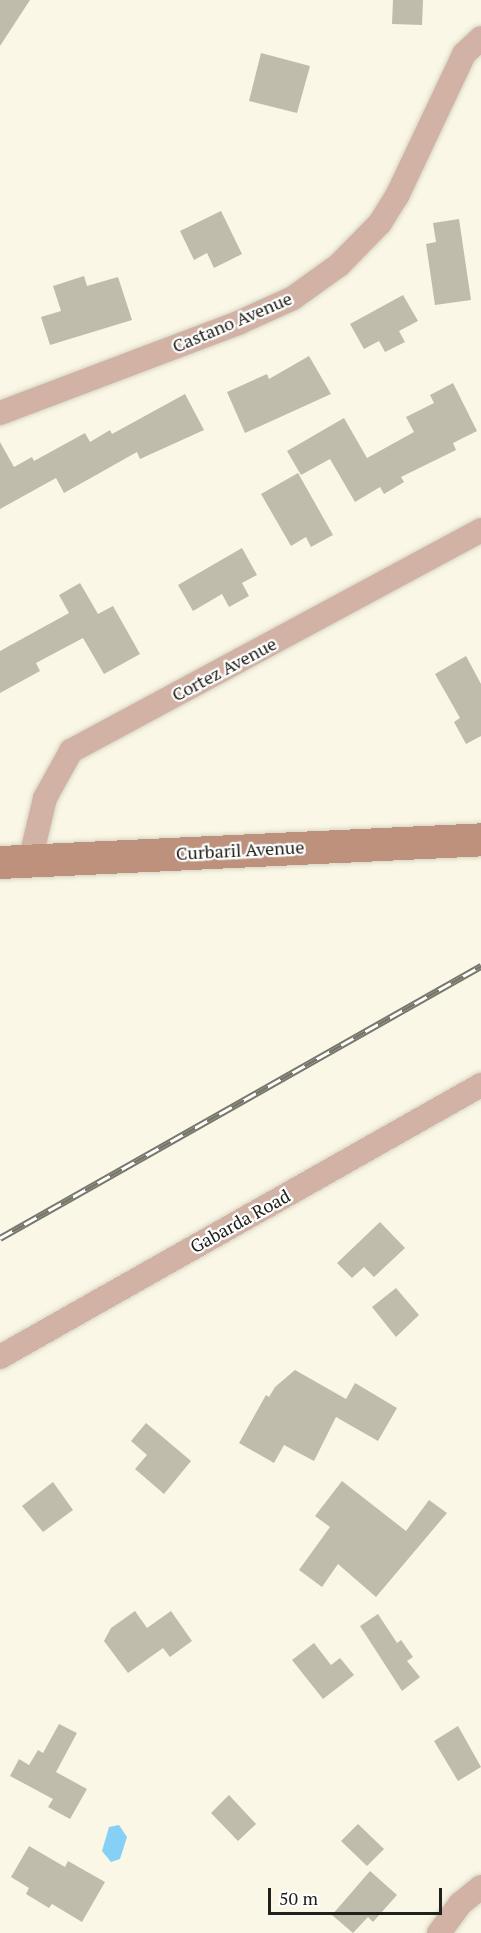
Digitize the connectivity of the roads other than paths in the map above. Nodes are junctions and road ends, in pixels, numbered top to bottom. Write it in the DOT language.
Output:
graph roads {
  1 [pos="481,38"];
  2 [pos="0,413"];
  3 [pos="481,530"];
  4 [pos="481,839"];
  5 [pos="15,862"];
  6 [pos="481,1085"];
  7 [pos="0,1357"];
  8 [pos="481,1887"];
  9 [pos="439,1933"];
  1 -- 2 [label="street, Castano Avenue"];
  3 -- 5 [label="street, Cortez Avenue"];
  4 -- 5 [label="street, Curbaril Avenue"];
  6 -- 7 [label="street, Gabarda Road"];
  8 -- 9 [label="street"];
}
